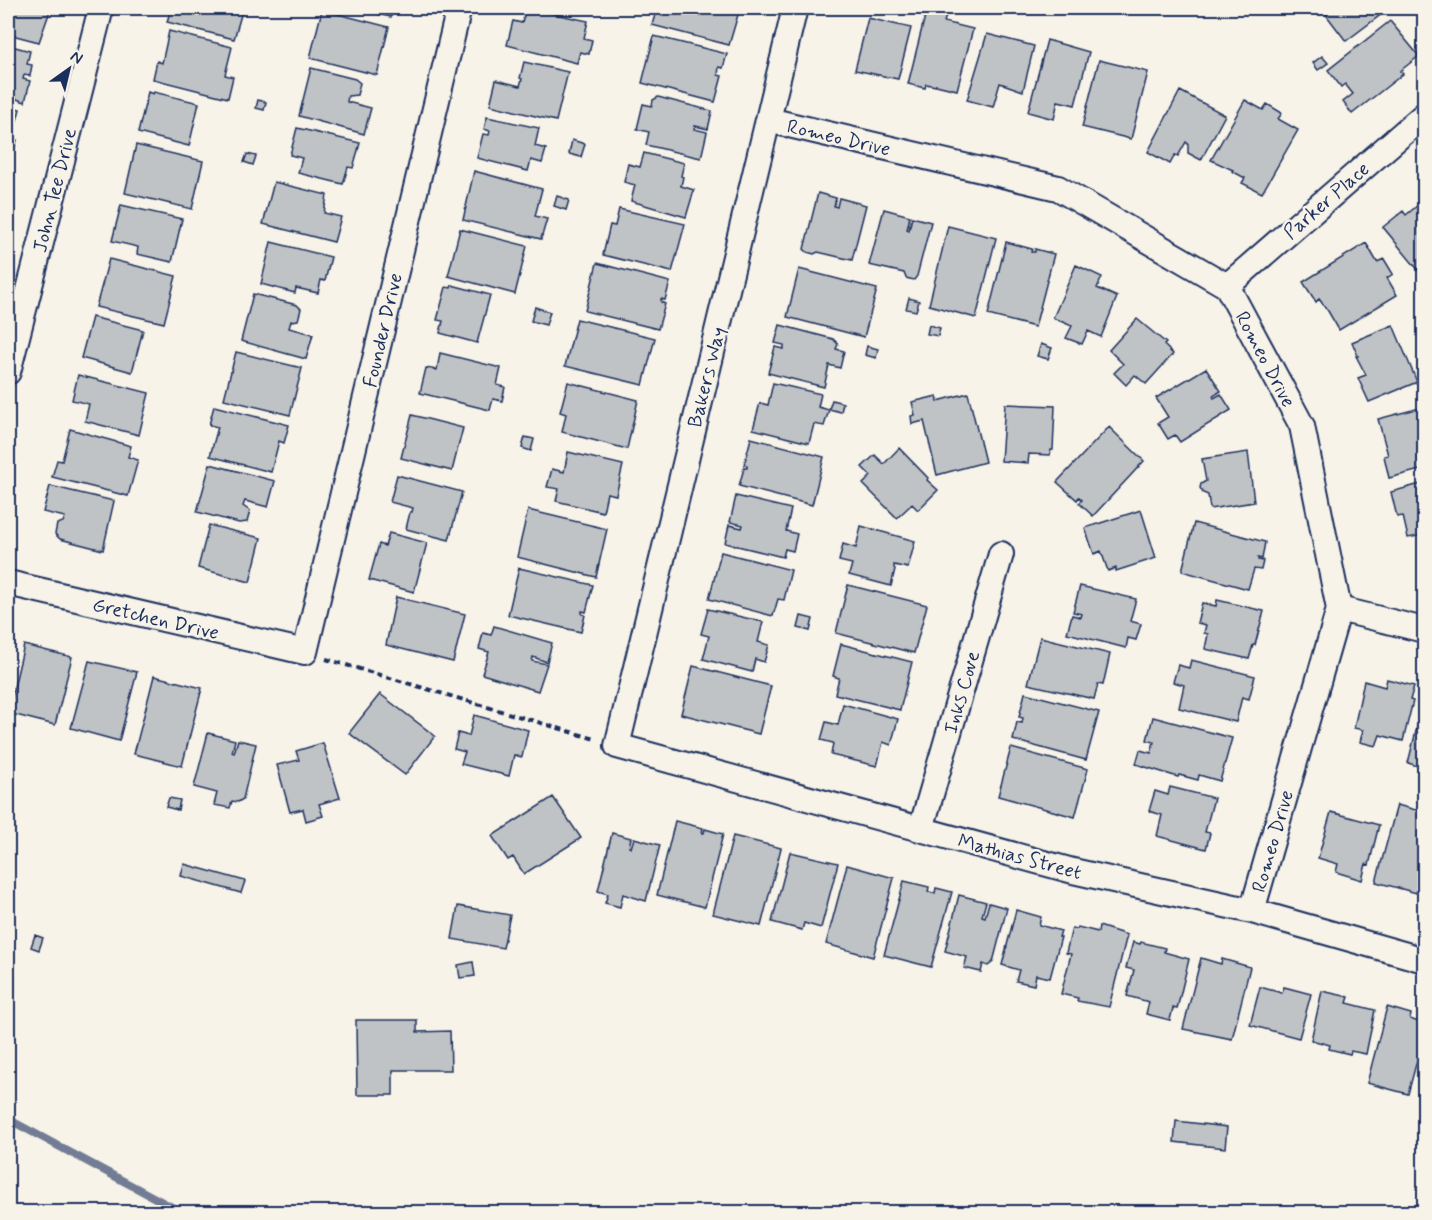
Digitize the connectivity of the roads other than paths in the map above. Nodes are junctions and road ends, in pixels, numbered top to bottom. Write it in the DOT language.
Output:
graph roads {
  1 [pos="101,8"];
  2 [pos="459,8"];
  3 [pos="795,8"];
  4 [pos="1425,115"];
  5 [pos="768,120"];
  6 [pos="1227,286"];
  7 [pos="8,372"];
  8 [pos="1001,554"];
  9 [pos="8,583"];
  10 [pos="1339,609"];
  11 [pos="1425,630"];
  12 [pos="305,652"];
  13 [pos="617,746"];
  14 [pos="921,829"];
  15 [pos="1252,911"];
  16 [pos="1425,960"];
  1 -- 7 [label="street, John Tee Drive"];
  2 -- 12 [label="street, Founder Drive"];
  3 -- 5 [label="street, Bakers Way"];
  4 -- 6 [label="street, Parker Place"];
  5 -- 6 [label="street, Romeo Drive"];
  5 -- 13 [label="street, Bakers Way"];
  6 -- 10 [label="street, Romeo Drive"];
  8 -- 14 [label="street, Inks Cove"];
  9 -- 12 [label="street, Gretchen Drive"];
  10 -- 11 [label="street"];
  10 -- 15 [label="street, Romeo Drive"];
  13 -- 14 [label="street, Mathias Street"];
  14 -- 15 [label="street, Mathias Street"];
  15 -- 16 [label="street, Mathias Street"];
}
